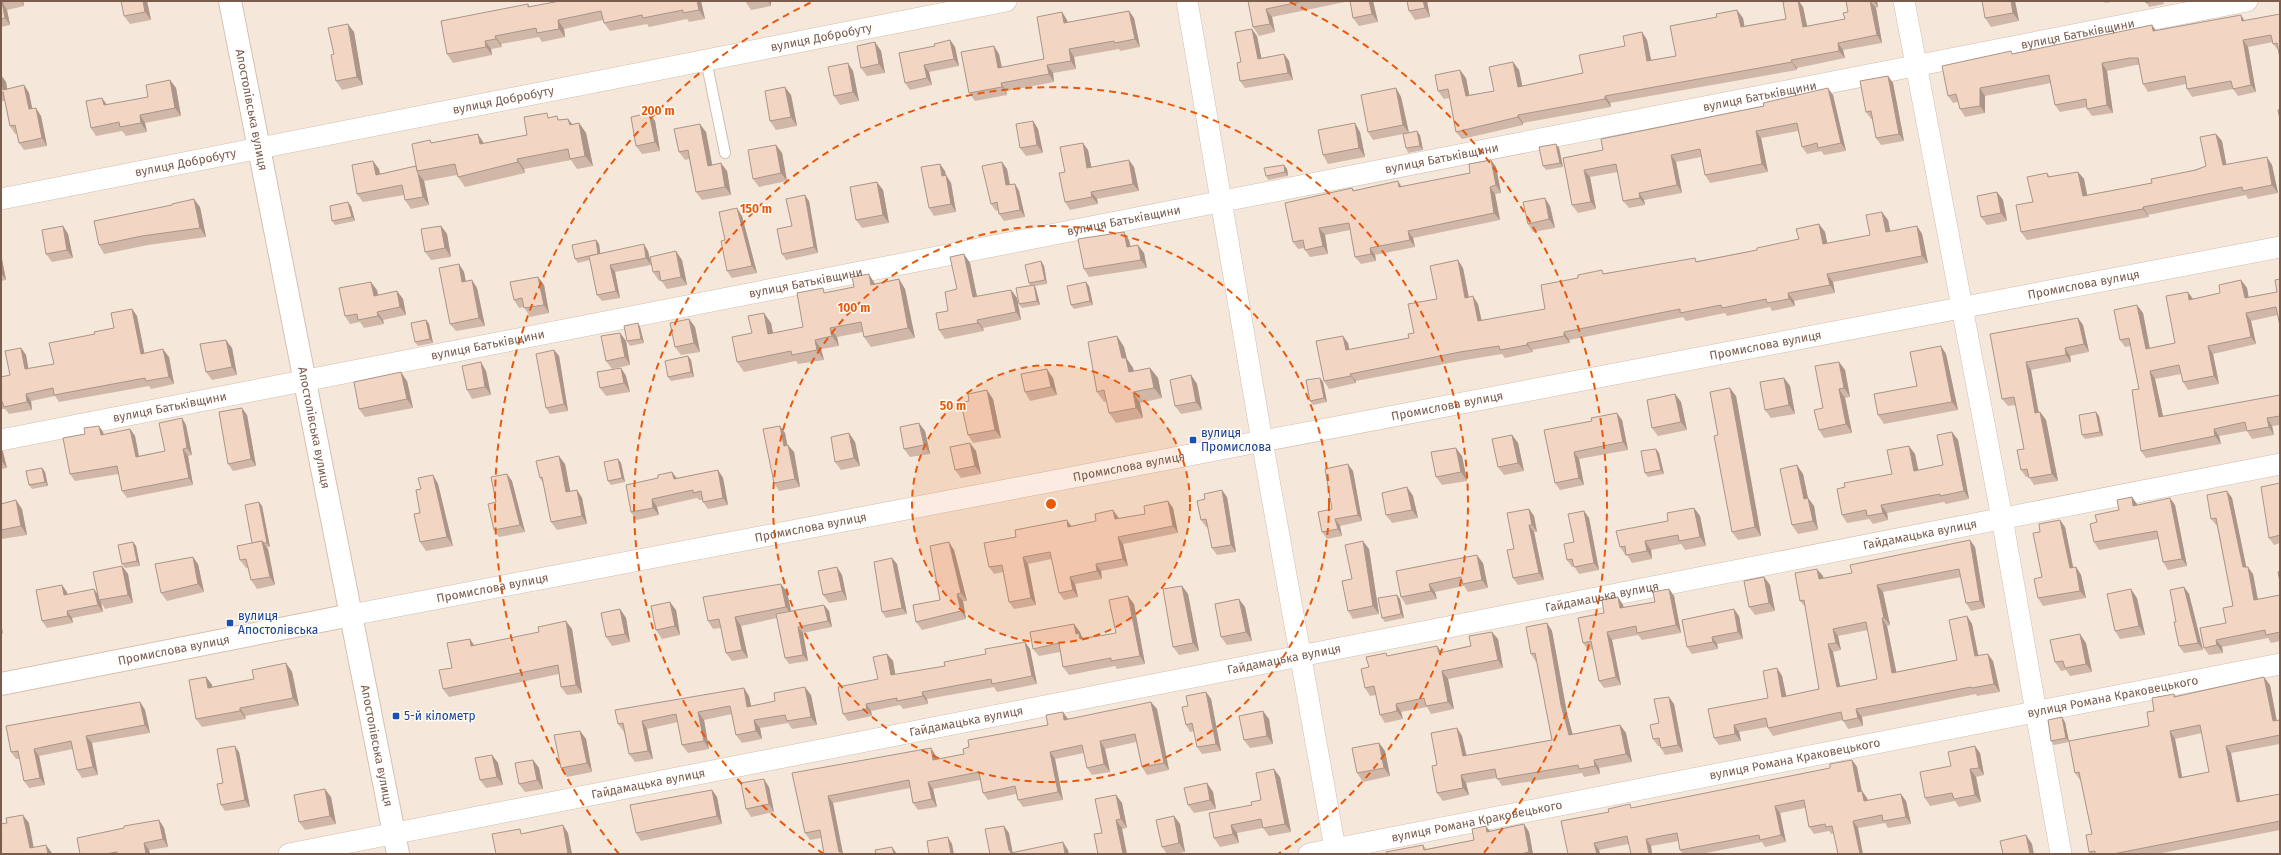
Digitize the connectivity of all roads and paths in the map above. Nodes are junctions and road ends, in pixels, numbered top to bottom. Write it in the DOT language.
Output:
graph roads {
  1 [pos="230,1"];
  2 [pos="1006,1"];
  3 [pos="1187,1"];
  4 [pos="1904,1"];
  5 [pos="2247,1"];
  6 [pos="706,60"];
  7 [pos="1918,66"];
  8 [pos="259,148"];
  9 [pos="725,153"];
  10 [pos="1,199"];
  11 [pos="1222,201"];
  12 [pos="2280,247"];
  13 [pos="1962,308"];
  14 [pos="304,380"];
  15 [pos="1,440"];
  16 [pos="1262,441"];
  17 [pos="2280,464"];
  18 [pos="2002,518"];
  19 [pos="351,615"];
  20 [pos="1300,656"];
  21 [pos="2280,664"];
  22 [pos="1,684"];
  23 [pos="2035,712"];
  24 [pos="396,844"];
  25 [pos="1336,851"];
  26 [pos="289,854"];
  27 [pos="1309,854"];
  28 [pos="2061,854"];
  1 -- 8 [label="street, Апостолівська вулиця"];
  2 -- 6 [label="street, вулиця Добробуту"];
  3 -- 11 [label="street"];
  4 -- 7 [label="street"];
  5 -- 7 [label="street, вулиця Батьківщини"];
  6 -- 8 [label="street, вулиця Добробуту"];
  6 -- 9 [label="lane"];
  7 -- 11 [label="street, вулиця Батьківщини"];
  7 -- 13 [label="street"];
  8 -- 10 [label="street, вулиця Добробуту"];
  8 -- 14 [label="street, Апостолівська вулиця"];
  11 -- 14 [label="street, вулиця Батьківщини"];
  11 -- 16 [label="street"];
  12 -- 13 [label="street, Промислова вулиця"];
  13 -- 16 [label="street, Промислова вулиця"];
  13 -- 18 [label="street"];
  14 -- 15 [label="street, вулиця Батьківщини"];
  14 -- 19 [label="street, Апостолівська вулиця"];
  16 -- 19 [label="street, Промислова вулиця"];
  16 -- 20 [label="street"];
  17 -- 18 [label="street, Гайдамацька вулиця"];
  18 -- 20 [label="street, Гайдамацька вулиця"];
  18 -- 23 [label="street"];
  19 -- 22 [label="street, Промислова вулиця"];
  19 -- 24 [label="street, Апостолівська вулиця"];
  20 -- 24 [label="street, Гайдамацька вулиця"];
  20 -- 25 [label="street"];
  21 -- 23 [label="street, вулиця Романа Краковецького"];
  23 -- 25 [label="street, вулиця Романа Краковецького"];
  23 -- 28 [label="street"];
  24 -- 26 [label="street, Гайдамацька вулиця"];
  25 -- 27 [label="street, вулиця Романа Краковецького"];
}
